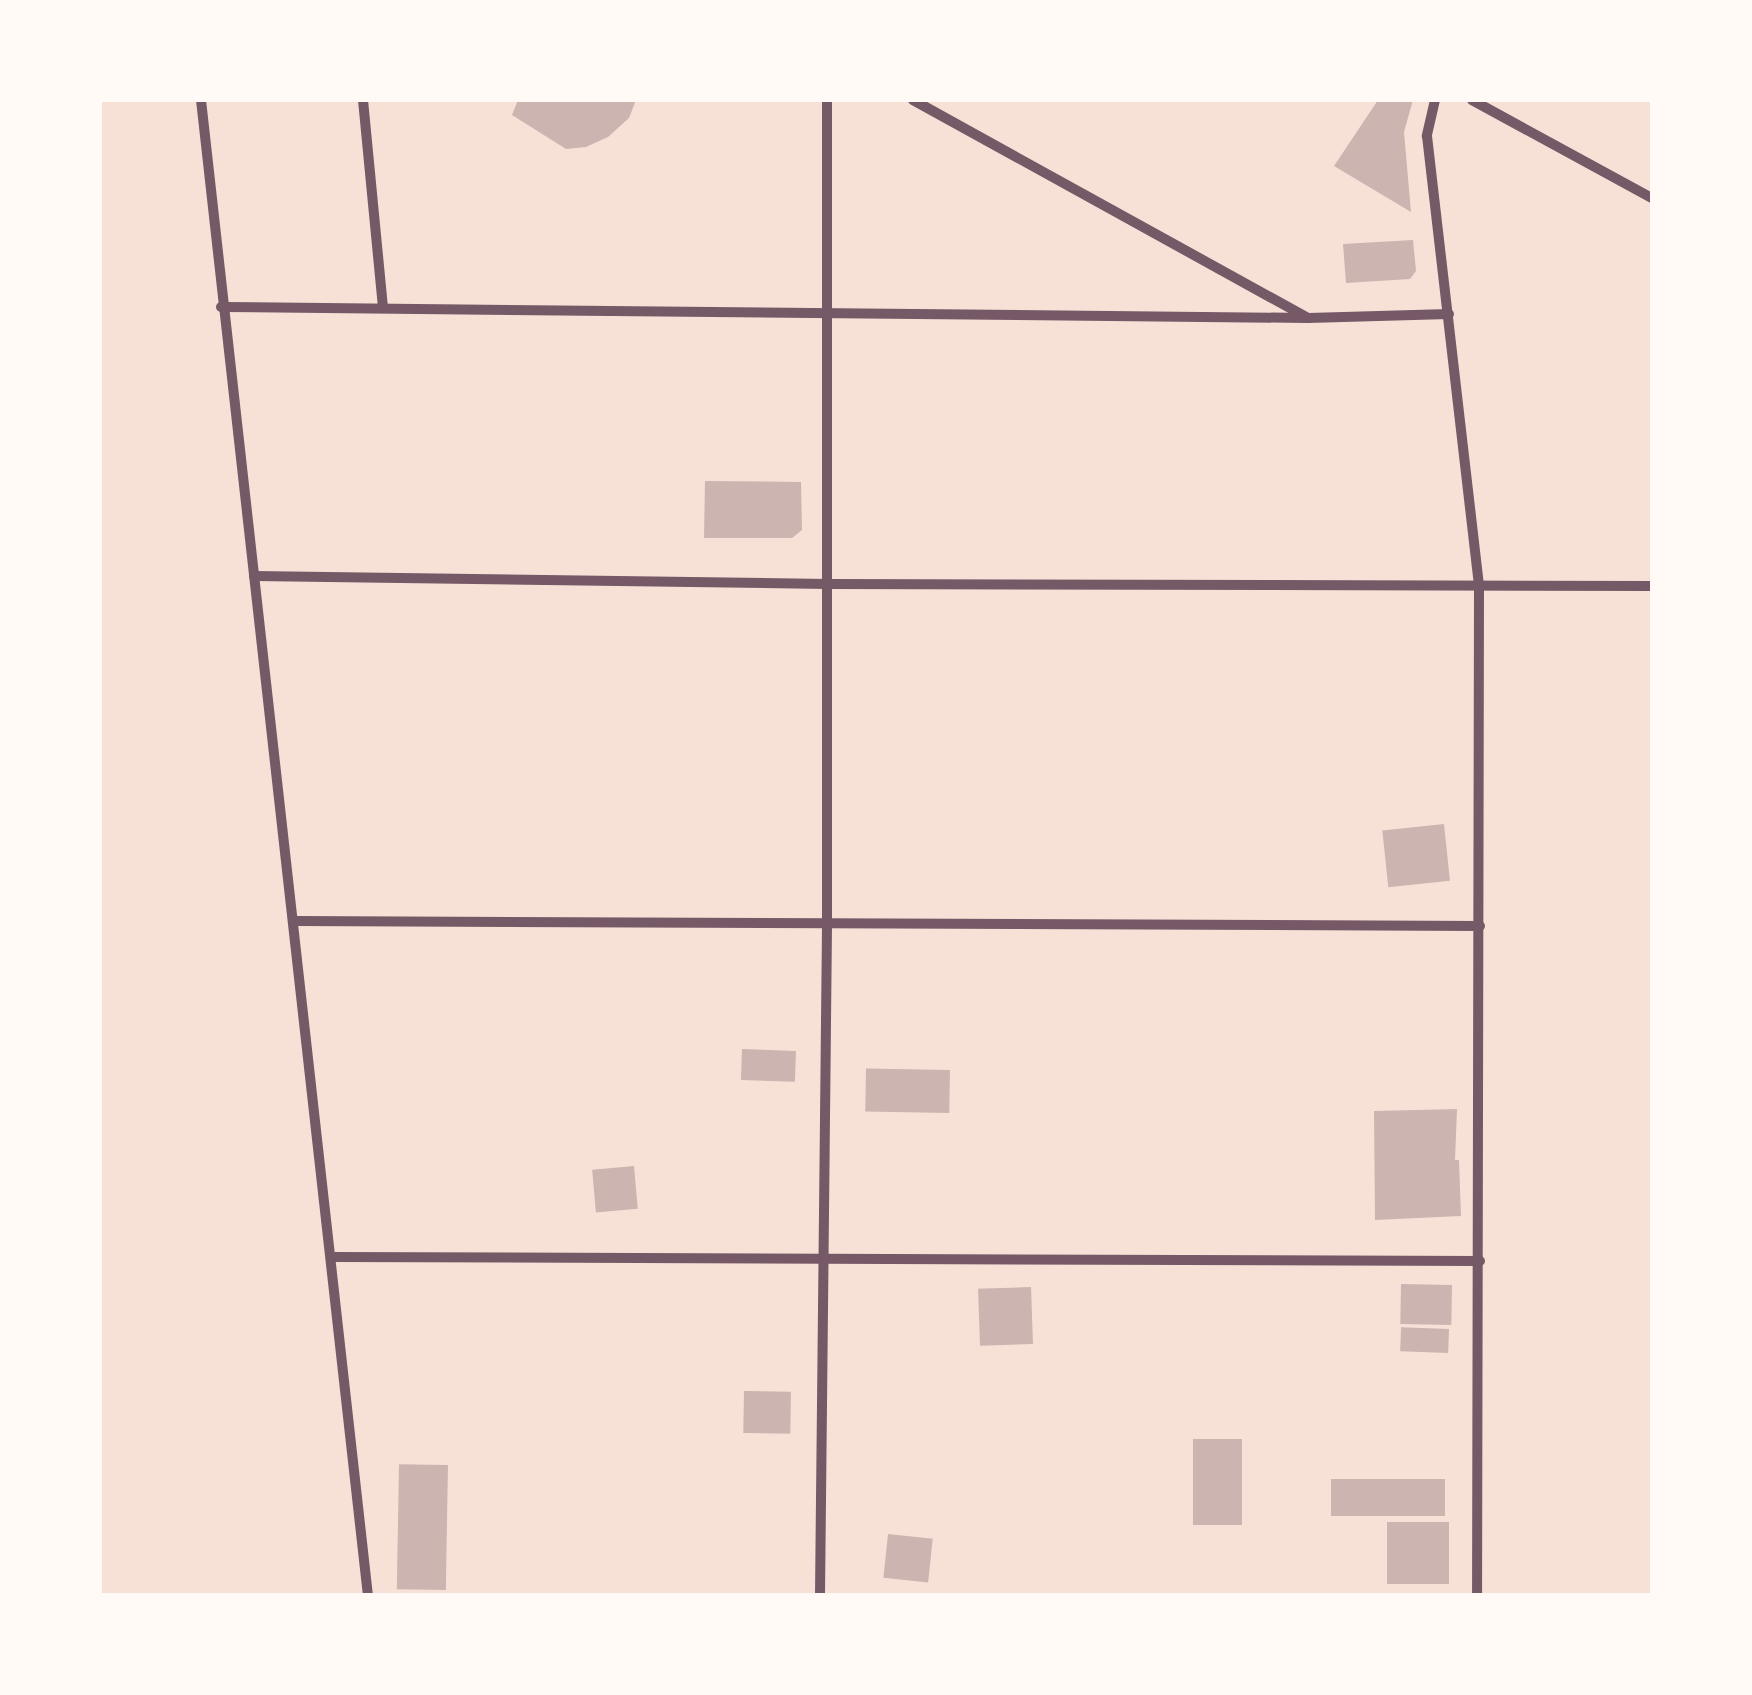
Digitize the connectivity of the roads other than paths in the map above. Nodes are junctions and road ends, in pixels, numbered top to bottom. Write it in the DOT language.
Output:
graph roads {
  1 [pos="200,100"];
  2 [pos="363,100"];
  3 [pos="827,100"];
  4 [pos="913,100"];
  5 [pos="1434,100"];
  6 [pos="1472,100"];
  7 [pos="1652,198"];
  8 [pos="222,307"];
  9 [pos="383,308"];
  10 [pos="828,310"];
  11 [pos="1448,314"];
  12 [pos="1308,318"];
  13 [pos="254,576"];
  14 [pos="828,584"];
  15 [pos="1479,584"];
  16 [pos="1652,586"];
  17 [pos="296,921"];
  18 [pos="827,924"];
  19 [pos="1480,926"];
  20 [pos="332,1257"];
  21 [pos="824,1259"];
  22 [pos="1480,1262"];
  23 [pos="368,1595"];
  24 [pos="820,1595"];
  25 [pos="1477,1595"];
  1 -- 8 [label="street"];
  2 -- 9 [label="street"];
  3 -- 10 [label="street"];
  4 -- 12 [label="street"];
  5 -- 11 [label="street"];
  6 -- 7 [label="street"];
  8 -- 9 [label="street"];
  8 -- 13 [label="street"];
  9 -- 10 [label="street"];
  10 -- 12 [label="street"];
  10 -- 14 [label="street"];
  11 -- 12 [label="street"];
  11 -- 15 [label="street"];
  13 -- 14 [label="street"];
  13 -- 17 [label="street"];
  14 -- 15 [label="street"];
  14 -- 18 [label="street"];
  15 -- 16 [label="street"];
  15 -- 19 [label="street"];
  17 -- 18 [label="street"];
  17 -- 20 [label="street"];
  18 -- 19 [label="street"];
  18 -- 21 [label="street"];
  19 -- 22 [label="street"];
  20 -- 21 [label="street"];
  20 -- 23 [label="street"];
  21 -- 22 [label="street"];
  21 -- 24 [label="street"];
  22 -- 25 [label="street"];
}
